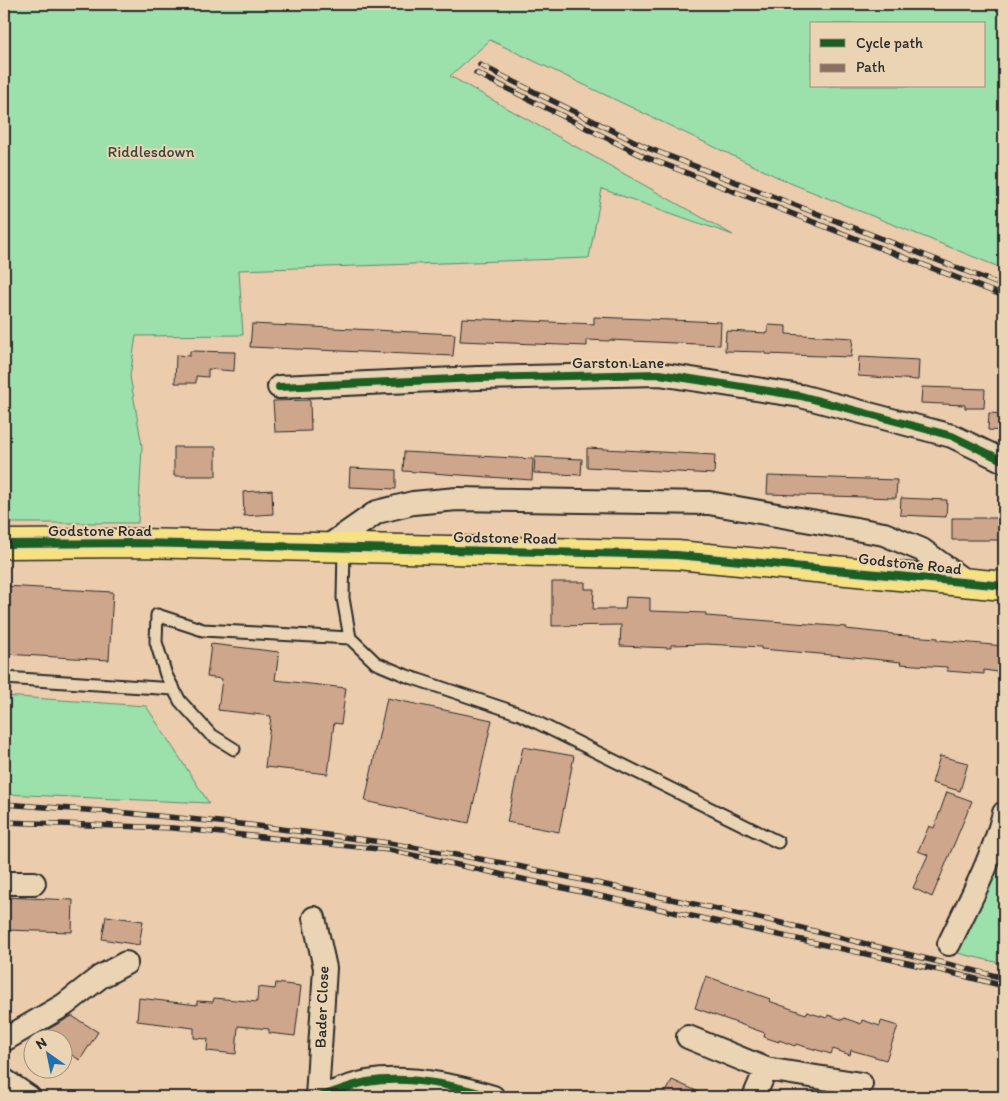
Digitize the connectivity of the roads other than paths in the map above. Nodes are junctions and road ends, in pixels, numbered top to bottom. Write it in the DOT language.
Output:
graph roads {
  1 [pos="279,387"];
  2 [pos="1004,461"];
  3 [pos="4,544"];
  4 [pos="336,547"];
  5 [pos="966,582"];
  6 [pos="1004,586"];
  7 [pos="350,638"];
  8 [pos="4,678"];
  9 [pos="174,689"];
  10 [pos="234,749"];
  11 [pos="1004,813"];
  12 [pos="778,842"];
  13 [pos="4,883"];
  14 [pos="34,883"];
  15 [pos="314,918"];
  16 [pos="949,944"];
  17 [pos="126,963"];
  18 [pos="688,1037"];
  19 [pos="4,1040"];
  20 [pos="766,1069"];
  21 [pos="4,1080"];
  22 [pos="861,1084"];
  23 [pos="29,1097"];
  24 [pos="318,1097"];
  25 [pos="493,1097"];
  26 [pos="754,1097"];
  1 -- 2 [label="street, Garston Lane"];
  3 -- 4 [label="highway, Godstone Road"];
  4 -- 5 [label="highway, Godstone Road"];
  4 -- 5 [label="street, Godstone Road"];
  4 -- 7 [label="lane"];
  5 -- 6 [label="highway, Godstone Road"];
  7 -- 9 [label="lane"];
  7 -- 12 [label="lane"];
  8 -- 9 [label="lane"];
  9 -- 10 [label="lane"];
  11 -- 16 [label="street"];
  13 -- 14 [label="street"];
  15 -- 24 [label="street, Bader Close"];
  17 -- 19 [label="street"];
  18 -- 20 [label="street"];
  20 -- 22 [label="street"];
  20 -- 26 [label="street"];
  21 -- 23 [label="street"];
  24 -- 25 [label="street"];
}
